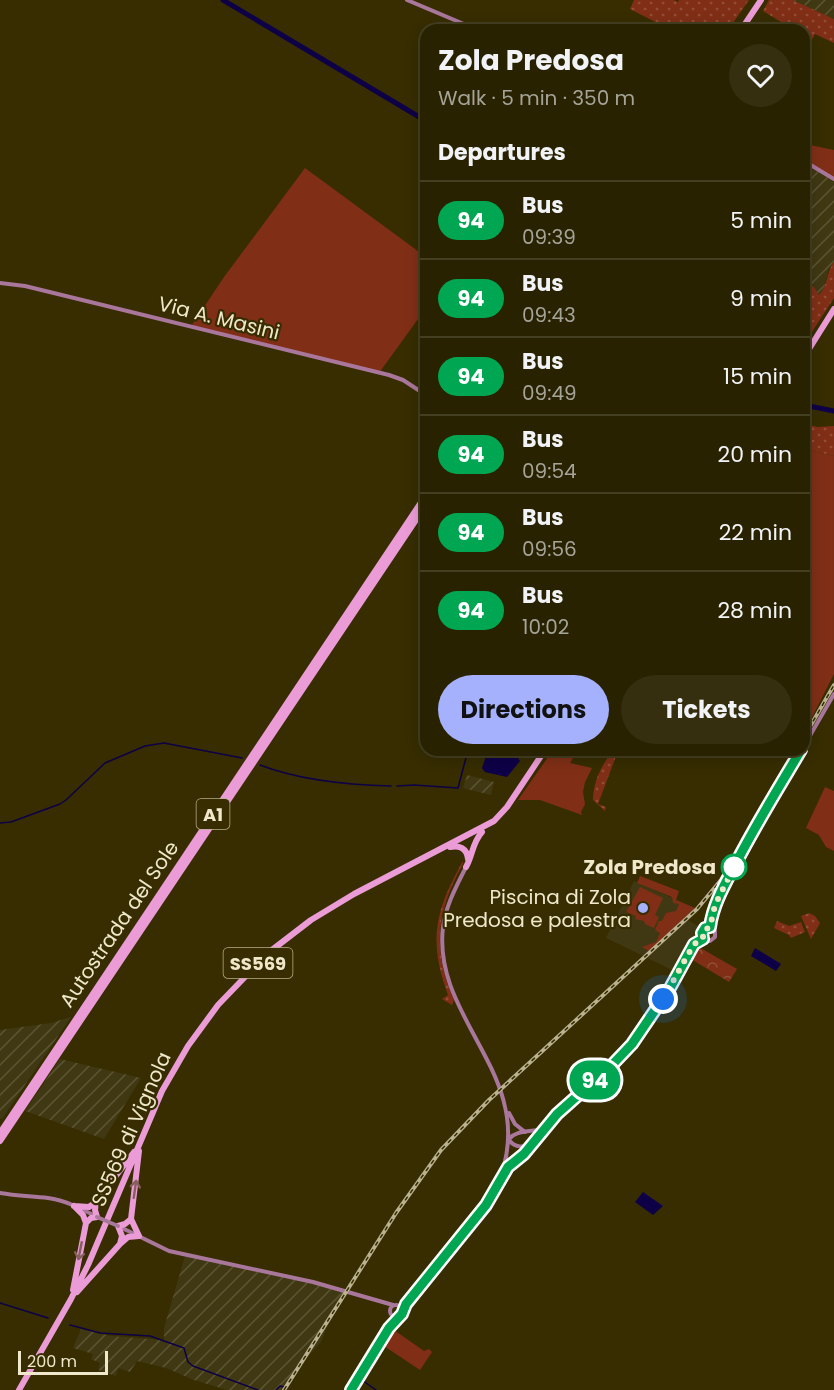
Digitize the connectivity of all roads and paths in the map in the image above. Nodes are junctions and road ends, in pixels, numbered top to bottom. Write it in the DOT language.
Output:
graph roads {
  1 [pos="407,0"];
  2 [pos="757,0"];
  3 [pos="762,0"];
  4 [pos="464,24"];
  5 [pos="740,24"];
  6 [pos="745,24"];
  7 [pos="810,165"];
  8 [pos="834,179"];
  9 [pos="0,283"];
  10 [pos="834,310"];
  11 [pos="810,348"];
  12 [pos="420,391"];
  13 [pos="420,504"];
  14 [pos="420,515"];
  15 [pos="834,694"];
  16 [pos="810,735"];
  17 [pos="542,756"];
  18 [pos="797,756"];
  19 [pos="486,827"];
  20 [pos="443,848"];
  21 [pos="466,867"];
  22 [pos="710,927"];
  23 [pos="703,939"];
  24 [pos="506,1105"];
  25 [pos="544,1128"];
  26 [pos="526,1132"];
  27 [pos="0,1133"];
  28 [pos="509,1140"];
  29 [pos="0,1141"];
  30 [pos="533,1142"];
  31 [pos="140,1145"];
  32 [pos="500,1178"];
  33 [pos="0,1193"];
  34 [pos="96,1202"];
  35 [pos="74,1206"];
  36 [pos="97,1217"];
  37 [pos="131,1218"];
  38 [pos="86,1223"];
  39 [pos="118,1227"];
  40 [pos="139,1236"];
  41 [pos="120,1245"];
  42 [pos="71,1299"];
  43 [pos="410,1300"];
  44 [pos="382,1303"];
  45 [pos="393,1305"];
  46 [pos="399,1305"];
  47 [pos="403,1311"];
  48 [pos="391,1313"];
  49 [pos="397,1317"];
  50 [pos="389,1328"];
  51 [pos="19,1390"];
  52 [pos="351,1390"];
  1 -- 4 [label="main road"];
  2 -- 5 [label="highway"];
  3 -- 6 [label="highway"];
  7 -- 8 [label="main road"];
  9 -- 12 [label="main road, Via A. Masini"];
  10 -- 11 [label="highway"];
  13 -- 27 [label="highway, Autostrada del Sole / A1"];
  14 -- 29 [label="highway, Autostrada del Sole / A1"];
  15 -- 16 [label="main road"];
  17 -- 19 [label="highway, SS569 di Vignola / SS569"];
  18 -- 22 [label="main road"];
  19 -- 20 [label="highway, SS569 di Vignola / SS569"];
  19 -- 21 [label="highway, SS569"];
  20 -- 21 [label="highway"];
  20 -- 31 [label="highway, SS569 di Vignola / SS569"];
  21 -- 24 [label="main road"];
  22 -- 23 [label="main road"];
  22 -- 23 [label="main road"];
  23 -- 25 [label="main road"];
  24 -- 26 [label="main road"];
  24 -- 28 [label="main road"];
  25 -- 26 [label="main road"];
  25 -- 30 [label="main road"];
  26 -- 28 [label="main road"];
  28 -- 30 [label="main road"];
  28 -- 32 [label="main road"];
  30 -- 32 [label="main road"];
  31 -- 34 [label="highway, SS569"];
  37 -- 31 [label="highway, SS569, one-way"];
  31 -- 42 [label="highway, SS569 di Vignola / SS569"];
  32 -- 43 [label="main road"];
  33 -- 35 [label="main road"];
  34 -- 35 [label="highway"];
  34 -- 36 [label="highway"];
  35 -- 36 [label="main road"];
  35 -- 38 [label="highway"];
  36 -- 38 [label="highway"];
  36 -- 39 [label="main road, bridge"];
  37 -- 39 [label="highway"];
  37 -- 40 [label="highway"];
  38 -- 42 [label="highway, SS569, one-way"];
  39 -- 40 [label="main road"];
  39 -- 41 [label="highway"];
  40 -- 41 [label="highway, SS569"];
  40 -- 44 [label="main road"];
  41 -- 42 [label="highway, SS569"];
  42 -- 51 [label="highway, SS569 di Vignola / SS569"];
  43 -- 46 [label="main road"];
  43 -- 47 [label="main road"];
  44 -- 45 [label="main road"];
  44 -- 48 [label="main road"];
  45 -- 46 [label="main road"];
  45 -- 48 [label="main road"];
  46 -- 47 [label="main road"];
  47 -- 49 [label="main road"];
  48 -- 49 [label="main road"];
  48 -- 50 [label="main road"];
  49 -- 50 [label="main road"];
  50 -- 52 [label="main road"];
}
